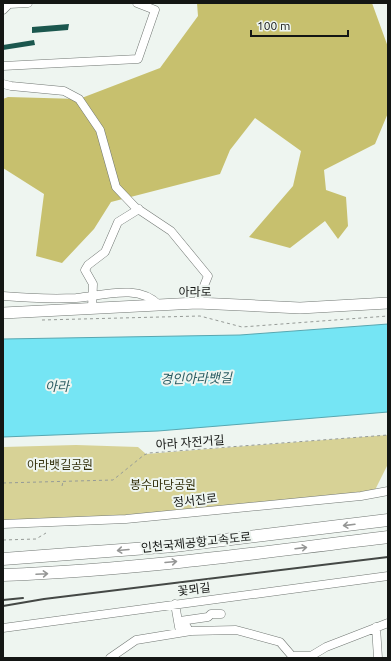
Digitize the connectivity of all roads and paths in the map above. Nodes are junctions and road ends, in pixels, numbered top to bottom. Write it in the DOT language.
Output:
graph roads {
  1 [pos="28,3"];
  2 [pos="137,3"];
  3 [pos="3,10"];
  4 [pos="3,66"];
  5 [pos="3,84"];
  6 [pos="139,209"];
  7 [pos="92,295"];
  8 [pos="3,296"];
  9 [pos="197,303"];
  10 [pos="388,303"];
  11 [pos="159,305"];
  12 [pos="92,308"];
  13 [pos="3,313"];
  14 [pos="388,316"];
  15 [pos="42,320"];
  16 [pos="388,435"];
  17 [pos="63,482"];
  18 [pos="3,483"];
  19 [pos="62,486"];
  20 [pos="388,491"];
  21 [pos="388,520"];
  22 [pos="3,524"];
  23 [pos="46,533"];
  24 [pos="388,537"];
  25 [pos="3,540"];
  26 [pos="3,558"];
  27 [pos="3,576"];
  28 [pos="388,576"];
  29 [pos="175,604"];
  30 [pos="178,619"];
  31 [pos="388,623"];
  32 [pos="376,627"];
  33 [pos="3,628"];
  34 [pos="110,658"];
  35 [pos="378,658"];
  1 -- 3 [label="street"];
  2 -- 4 [label="street"];
  5 -- 6 [label="street"];
  6 -- 7 [label="street"];
  6 -- 9 [label="street"];
  7 -- 8 [label="street"];
  7 -- 11 [label="street"];
  7 -- 12 [label="street"];
  9 -- 10 [label="main road, 아라로"];
  9 -- 11 [label="main road, 아라로"];
  11 -- 12 [label="main road, 아라로"];
  12 -- 13 [label="main road, 아라로"];
  14 -- 15 [label="path"];
  16 -- 17 [label="path, 아라 자전거길"];
  17 -- 18 [label="path, 아라 자전거길"];
  17 -- 19 [label="path"];
  20 -- 22 [label="street, 정서진로"];
  21 -- 26 [label="highway, 인천국제공항고속도로, one-way"];
  23 -- 25 [label="path"];
  27 -- 24 [label="highway, 인천국제공항고속도로, one-way"];
  28 -- 29 [label="street, 꽃뫼길"];
  29 -- 30 [label="street"];
  29 -- 33 [label="street, 꽃뫼길"];
  30 -- 30 [label="street"];
  31 -- 32 [label="street"];
  32 -- 34 [label="street"];
  32 -- 35 [label="street"];
}
